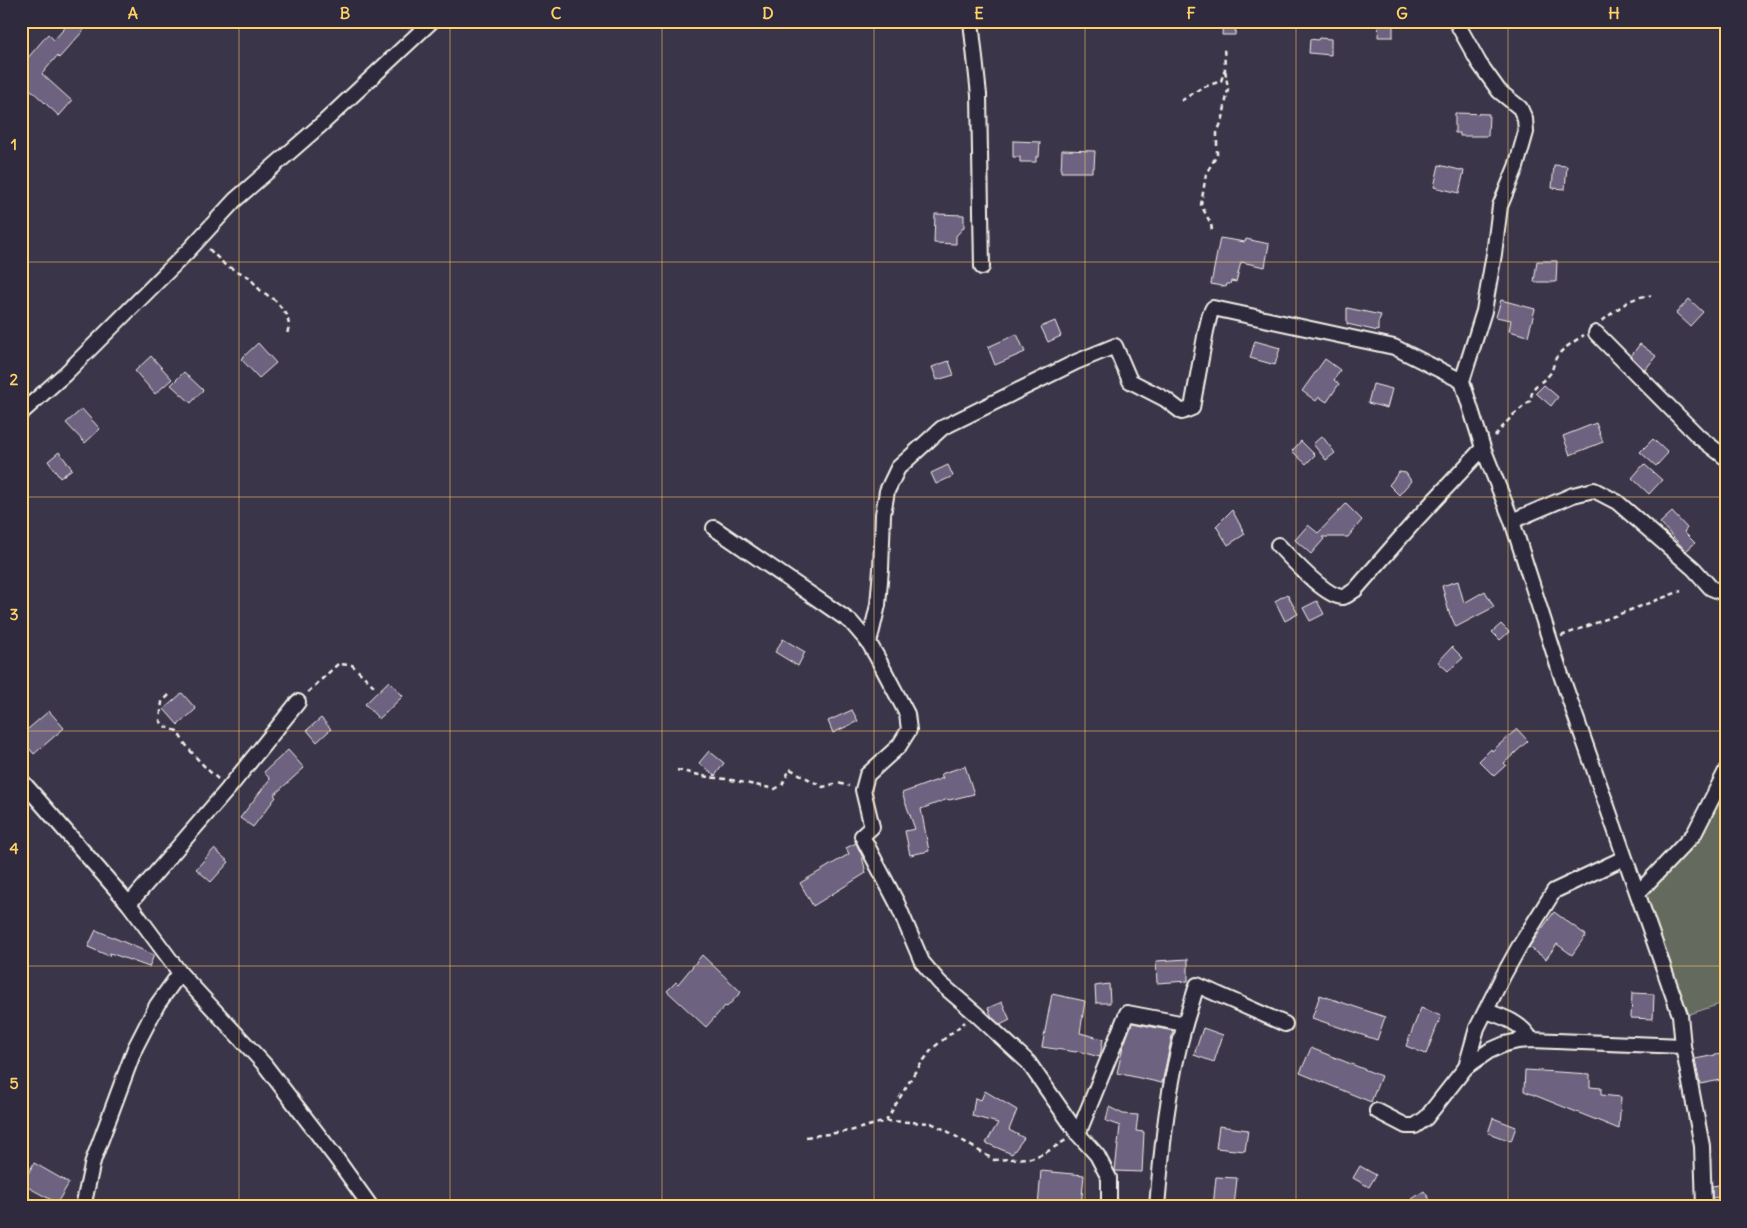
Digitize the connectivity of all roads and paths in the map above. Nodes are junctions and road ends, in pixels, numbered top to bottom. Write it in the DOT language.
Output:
graph roads {
  1 [pos="432,21"];
  2 [pos="971,21"];
  3 [pos="1459,21"];
  4 [pos="1224,46"];
  5 [pos="1225,69"];
  6 [pos="1181,101"];
  7 [pos="1212,230"];
  8 [pos="199,239"];
  9 [pos="982,267"];
  10 [pos="1651,296"];
  11 [pos="1594,330"];
  12 [pos="287,335"];
  13 [pos="1462,381"];
  14 [pos="21,412"];
  15 [pos="1483,448"];
  16 [pos="1726,458"];
  17 [pos="1512,521"];
  18 [pos="714,528"];
  19 [pos="1278,545"];
  20 [pos="1681,591"];
  21 [pos="1726,594"];
  22 [pos="1550,640"];
  23 [pos="869,644"];
  24 [pos="376,688"];
  25 [pos="169,695"];
  26 [pos="298,702"];
  27 [pos="677,770"];
  28 [pos="1726,771"];
  29 [pos="21,780"];
  30 [pos="228,789"];
  31 [pos="863,790"];
  32 [pos="1624,858"];
  33 [pos="1638,893"];
  34 [pos="129,904"];
  35 [pos="180,973"];
  36 [pos="1486,1011"];
  37 [pos="975,1013"];
  38 [pos="1185,1024"];
  39 [pos="1285,1024"];
  40 [pos="1531,1040"];
  41 [pos="1683,1046"];
  42 [pos="1466,1067"];
  43 [pos="1377,1111"];
  44 [pos="886,1121"];
  45 [pos="1078,1134"];
  46 [pos="806,1137"];
  47 [pos="83,1207"];
  48 [pos="371,1207"];
  49 [pos="1108,1207"];
  50 [pos="1157,1207"];
  51 [pos="1704,1207"];
  1 -- 8 [label="street"];
  2 -- 9 [label="street"];
  3 -- 13 [label="street"];
  4 -- 5 [label="path"];
  5 -- 6 [label="path"];
  5 -- 7 [label="path"];
  8 -- 12 [label="path"];
  8 -- 14 [label="street"];
  10 -- 11 [label="path"];
  11 -- 15 [label="path"];
  11 -- 16 [label="street"];
  13 -- 15 [label="street"];
  13 -- 23 [label="street"];
  15 -- 17 [label="street"];
  15 -- 19 [label="street"];
  17 -- 21 [label="street"];
  17 -- 22 [label="street"];
  18 -- 23 [label="street"];
  20 -- 22 [label="path"];
  22 -- 32 [label="street"];
  23 -- 31 [label="street"];
  24 -- 26 [label="path"];
  25 -- 30 [label="path"];
  26 -- 30 [label="street"];
  27 -- 31 [label="path"];
  28 -- 33 [label="street"];
  29 -- 34 [label="street"];
  30 -- 34 [label="street"];
  31 -- 37 [label="street"];
  32 -- 33 [label="street"];
  32 -- 36 [label="street"];
  33 -- 41 [label="street"];
  34 -- 35 [label="street"];
  35 -- 47 [label="street"];
  35 -- 48 [label="street"];
  36 -- 40 [label="street"];
  36 -- 42 [label="street"];
  37 -- 44 [label="path"];
  37 -- 45 [label="street"];
  38 -- 39 [label="street"];
  38 -- 45 [label="street"];
  38 -- 50 [label="street"];
  40 -- 41 [label="street"];
  40 -- 42 [label="street"];
  41 -- 51 [label="street"];
  42 -- 43 [label="street"];
  44 -- 45 [label="path"];
  44 -- 46 [label="path"];
  45 -- 49 [label="street"];
}
